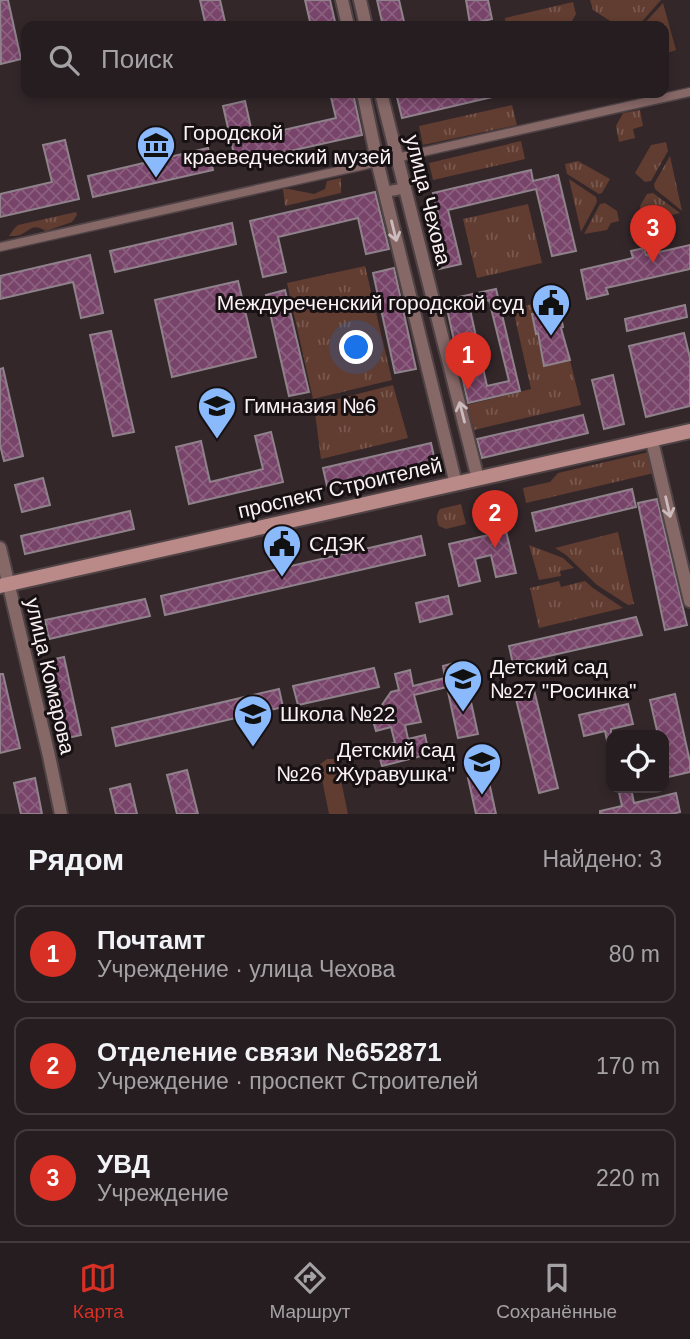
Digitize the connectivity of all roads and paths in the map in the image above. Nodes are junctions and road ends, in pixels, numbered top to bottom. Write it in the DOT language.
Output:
graph roads {
  1 [pos="342,0"];
  2 [pos="360,0"];
  3 [pos="347,21"];
  4 [pos="365,21"];
  5 [pos="690,92"];
  6 [pos="669,97"];
  7 [pos="364,98"];
  8 [pos="383,98"];
  9 [pos="663,98"];
  10 [pos="392,134"];
  11 [pos="373,138"];
  12 [pos="398,158"];
  13 [pos="378,162"];
  14 [pos="406,188"];
  15 [pos="385,192"];
  16 [pos="0,247"];
  17 [pos="690,431"];
  18 [pos="652,441"];
  19 [pos="478,479"];
  20 [pos="456,484"];
  21 [pos="0,548"];
  22 [pos="4,585"];
  23 [pos="690,601"];
  24 [pos="61,814"];
  1 -- 3 [label="street"];
  2 -- 4 [label="street"];
  5 -- 6 [label="street"];
  7 -- 11 [label="street, улица Чехова"];
  8 -- 10 [label="street, улица Чехова"];
  9 -- 12 [label="street"];
  10 -- 11 [label="street"];
  10 -- 12 [label="street, улица Чехова"];
  11 -- 13 [label="street, улица Чехова"];
  12 -- 13 [label="street"];
  12 -- 14 [label="street, улица Чехова"];
  13 -- 15 [label="street, улица Чехова"];
  13 -- 16 [label="street"];
  14 -- 15 [label="street"];
  19 -- 14 [label="street, улица Чехова, one-way"];
  15 -- 20 [label="street, улица Чехова, one-way"];
  17 -- 18 [label="main road, проспект Строителей"];
  18 -- 19 [label="main road, проспект Строителей"];
  18 -- 23 [label="street, one-way"];
  19 -- 20 [label="main road, проспект Строителей"];
  20 -- 22 [label="main road, проспект Строителей"];
  21 -- 22 [label="street, улица Комарова"];
  22 -- 24 [label="street, улица Комарова"];
}
